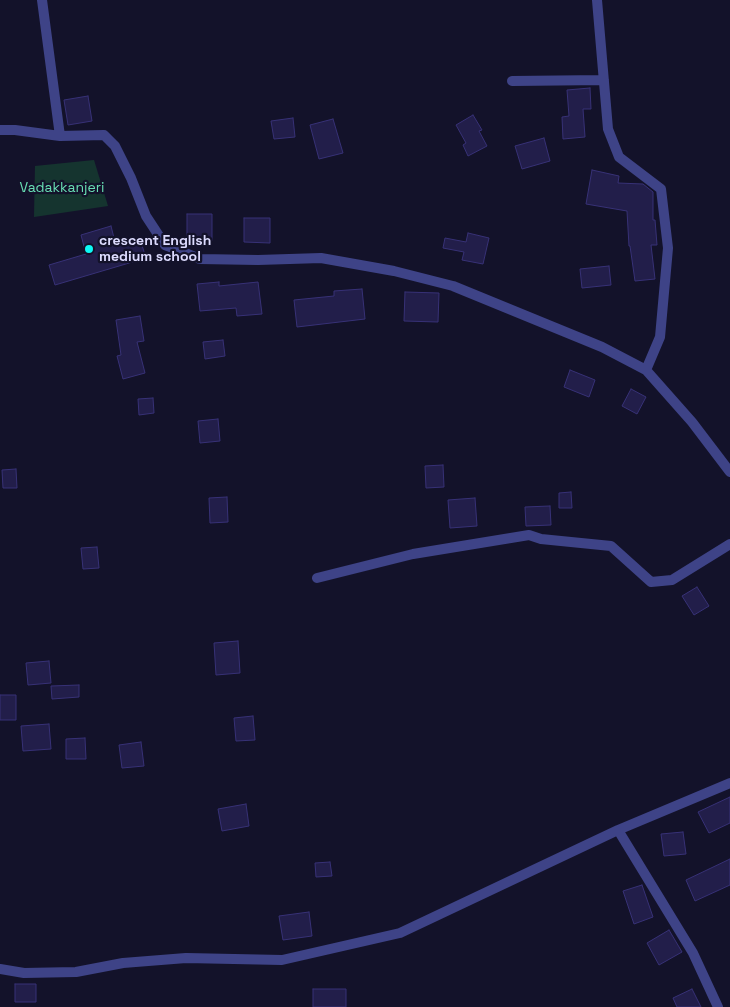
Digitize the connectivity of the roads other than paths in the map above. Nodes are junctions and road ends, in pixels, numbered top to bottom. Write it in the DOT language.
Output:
graph roads {
  1 [pos="42,0"];
  2 [pos="596,0"];
  3 [pos="604,80"];
  4 [pos="512,81"];
  5 [pos="0,130"];
  6 [pos="60,136"];
  7 [pos="646,370"];
  8 [pos="730,472"];
  9 [pos="730,544"];
  10 [pos="317,578"];
  11 [pos="730,783"];
  12 [pos="618,830"];
  13 [pos="0,969"];
  14 [pos="718,1007"];
  1 -- 6 [label="street"];
  2 -- 3 [label="street"];
  3 -- 4 [label="street"];
  3 -- 7 [label="street"];
  5 -- 6 [label="street"];
  6 -- 7 [label="street"];
  7 -- 8 [label="street"];
  9 -- 10 [label="street"];
  11 -- 12 [label="street"];
  12 -- 13 [label="street"];
  12 -- 14 [label="street"];
}
